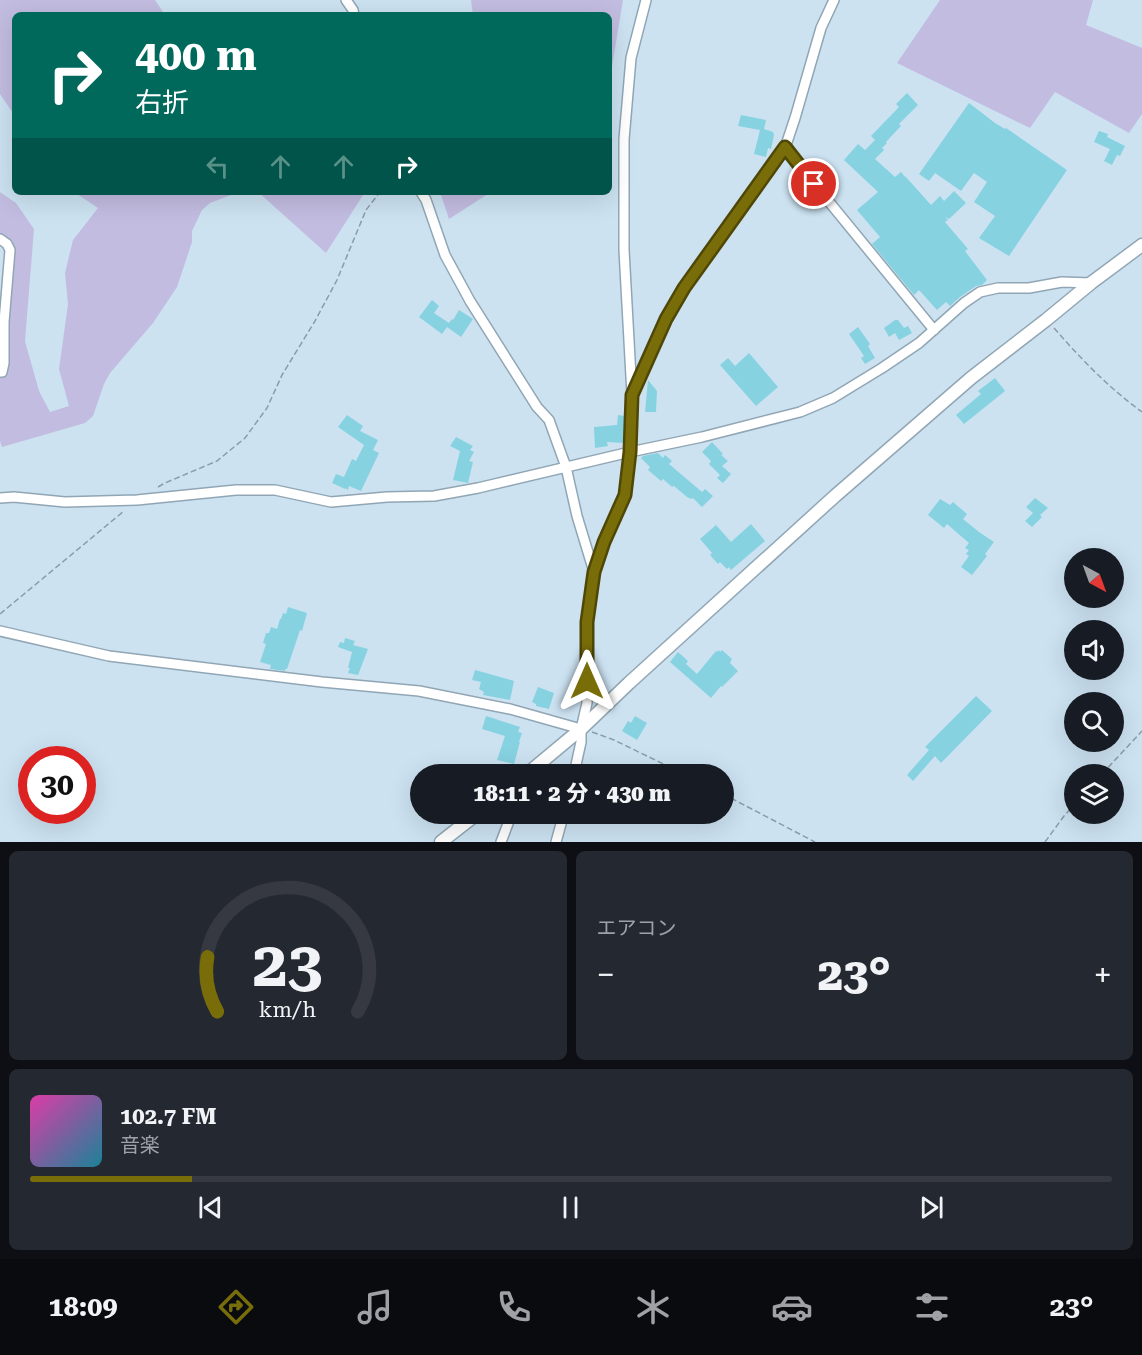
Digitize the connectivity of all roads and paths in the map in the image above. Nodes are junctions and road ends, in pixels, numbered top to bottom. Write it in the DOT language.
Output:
graph roads {
  1 [pos="646,0"];
  2 [pos="834,0"];
  3 [pos="785,147"];
  4 [pos="378,195"];
  5 [pos="423,195"];
  6 [pos="0,239"];
  7 [pos="1142,245"];
  8 [pos="1091,283"];
  9 [pos="1046,320"];
  10 [pos="934,330"];
  11 [pos="0,372"];
  12 [pos="632,395"];
  13 [pos="1142,412"];
  14 [pos="630,452"];
  15 [pos="566,467"];
  16 [pos="156,489"];
  17 [pos="0,498"];
  18 [pos="137,500"];
  19 [pos="594,572"];
  20 [pos="0,614"];
  21 [pos="0,631"];
  22 [pos="581,729"];
  23 [pos="1142,731"];
  24 [pos="539,764"];
  25 [pos="576,764"];
  26 [pos="663,764"];
  27 [pos="1111,764"];
  28 [pos="734,800"];
  29 [pos="1064,816"];
  30 [pos="464,824"];
  31 [pos="508,824"];
  32 [pos="561,824"];
  33 [pos="441,842"];
  34 [pos="501,842"];
  35 [pos="555,842"];
  36 [pos="815,842"];
  37 [pos="1046,842"];
  1 -- 12 [label="street"];
  2 -- 3 [label="street"];
  3 -- 10 [label="street"];
  3 -- 12 [label="street"];
  4 -- 16 [label="path"];
  5 -- 15 [label="street"];
  6 -- 11 [label="street"];
  7 -- 8 [label="street"];
  8 -- 9 [label="street"];
  8 -- 10 [label="street"];
  9 -- 13 [label="path"];
  9 -- 22 [label="street"];
  10 -- 14 [label="street"];
  12 -- 14 [label="street"];
  14 -- 15 [label="street"];
  14 -- 19 [label="street"];
  15 -- 18 [label="street"];
  15 -- 19 [label="street"];
  17 -- 18 [label="street"];
  18 -- 20 [label="path"];
  19 -- 22 [label="street"];
  21 -- 22 [label="street"];
  22 -- 24 [label="street"];
  22 -- 25 [label="street"];
  22 -- 26 [label="path"];
  23 -- 27 [label="path"];
  28 -- 36 [label="path"];
  29 -- 37 [label="path"];
  30 -- 33 [label="street"];
  31 -- 34 [label="street"];
  32 -- 35 [label="street"];
}
